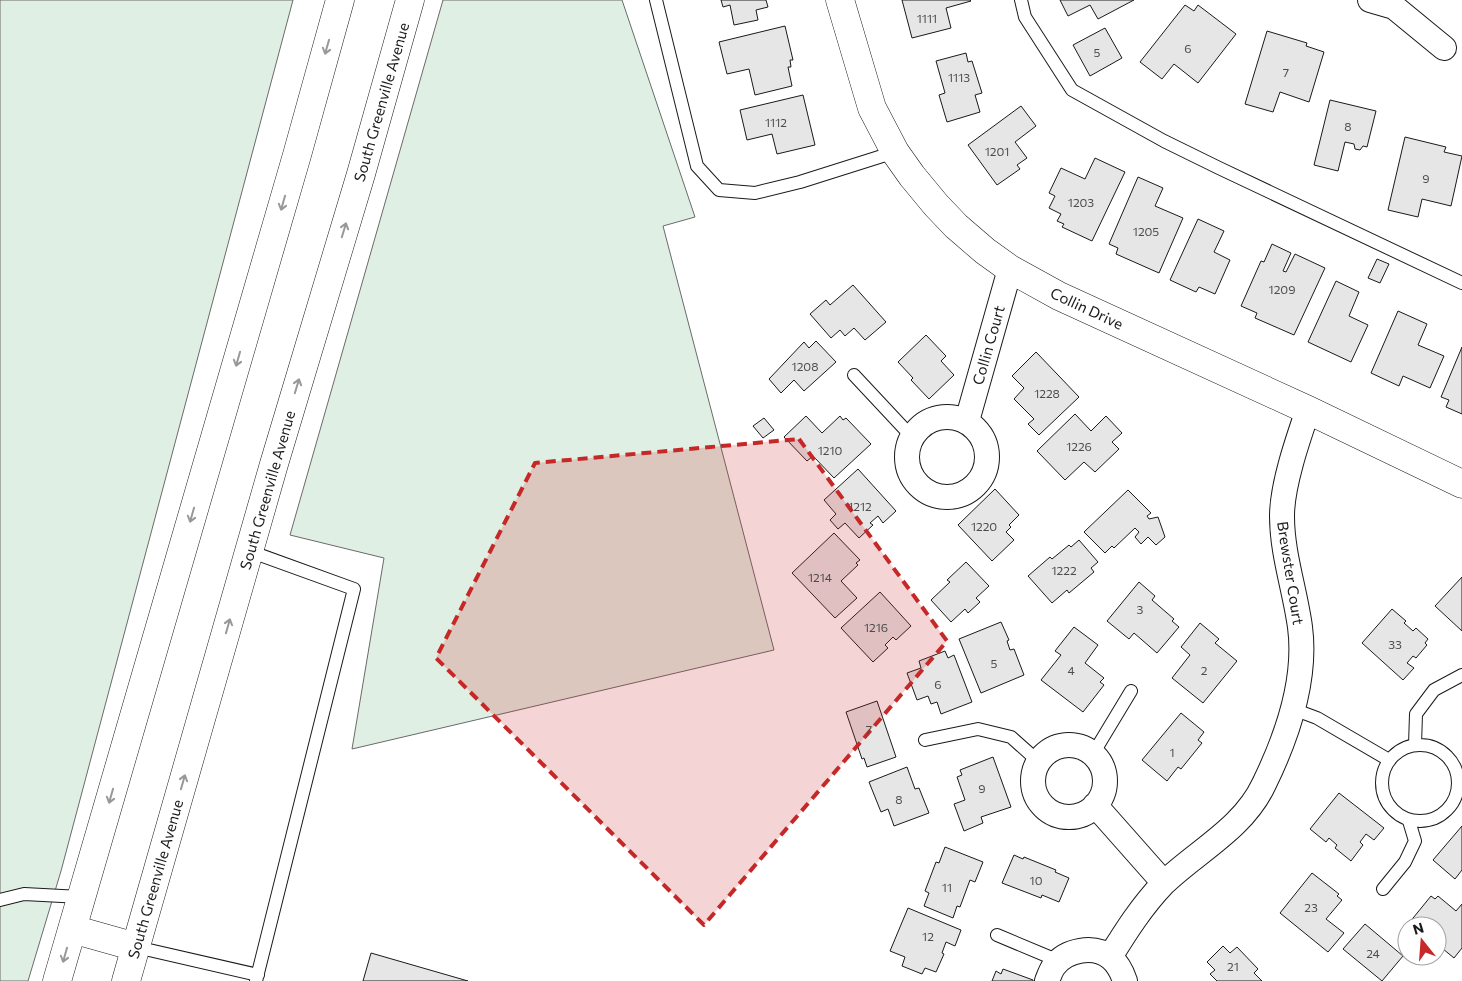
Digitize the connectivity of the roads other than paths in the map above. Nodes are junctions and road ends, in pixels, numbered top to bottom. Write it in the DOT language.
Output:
graph roads {
  1 [pos="340,0"];
  2 [pos="410,0"];
  3 [pos="656,0"];
  4 [pos="840,0"];
  5 [pos="1022,0"];
  6 [pos="1370,0"];
  7 [pos="1444,48"];
  8 [pos="896,152"];
  9 [pos="1010,269"];
  10 [pos="1462,283"];
  11 [pos="854,375"];
  12 [pos="1308,410"];
  13 [pos="967,421"];
  14 [pos="912,437"];
  15 [pos="1462,484"];
  16 [pos="249,551"];
  17 [pos="1462,675"];
  18 [pos="1131,691"];
  19 [pos="1293,709"];
  20 [pos="925,740"];
  21 [pos="1415,745"];
  22 [pos="1093,754"];
  23 [pos="1389,760"];
  24 [pos="1039,762"];
  25 [pos="1095,805"];
  26 [pos="1410,821"];
  27 [pos="1164,883"];
  28 [pos="1384,889"];
  29 [pos="81,897"];
  30 [pos="0,900"];
  31 [pos="72,929"];
  32 [pos="997,935"];
  33 [pos="136,947"];
  34 [pos="1110,957"];
  35 [pos="1053,971"];
  36 [pos="257,978"];
  37 [pos="57,981"];
  38 [pos="126,981"];
  39 [pos="1125,981"];
  1 -- 29 [label="main road, one-way"];
  16 -- 2 [label="main road, South Greenville Avenue, one-way"];
  3 -- 8 [label="lane"];
  4 -- 8 [label="main road, Collin Drive"];
  5 -- 10 [label="lane"];
  6 -- 7 [label="street"];
  8 -- 9 [label="main road, Collin Drive"];
  9 -- 12 [label="main road, Collin Drive"];
  9 -- 13 [label="street, Collin Court"];
  11 -- 14 [label="lane"];
  12 -- 15 [label="main road, Collin Drive"];
  12 -- 19 [label="street, Brewster Court"];
  13 -- 14 [label="street"];
  13 -- 14 [label="street"];
  33 -- 16 [label="main road, South Greenville Avenue, one-way"];
  16 -- 36 [label="lane"];
  17 -- 21 [label="lane"];
  18 -- 22 [label="lane"];
  19 -- 23 [label="lane"];
  19 -- 27 [label="street, Brewster Court"];
  20 -- 24 [label="lane"];
  21 -- 23 [label="lane"];
  21 -- 26 [label="lane"];
  22 -- 24 [label="street"];
  22 -- 25 [label="street"];
  23 -- 26 [label="lane"];
  24 -- 25 [label="street"];
  25 -- 27 [label="street"];
  26 -- 28 [label="lane"];
  27 -- 34 [label="street, Brewster Court"];
  29 -- 30 [label="lane"];
  29 -- 31 [label="main road"];
  31 -- 33 [label="main road"];
  31 -- 37 [label="main road, one-way"];
  32 -- 35 [label="lane"];
  33 -- 36 [label="lane"];
  33 -- 38 [label="main road, South Greenville Avenue"];
  34 -- 35 [label="street"];
  34 -- 39 [label="street"];
}
